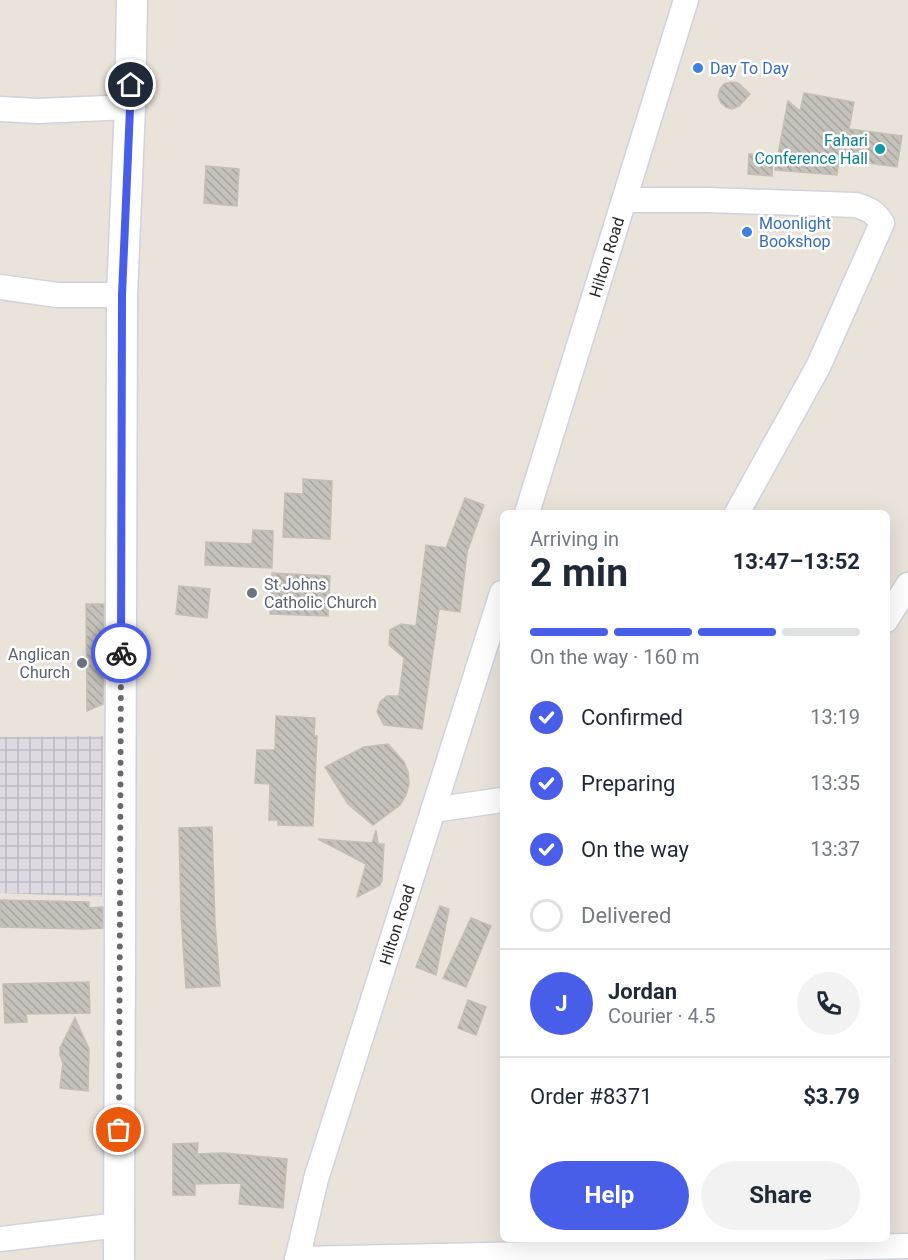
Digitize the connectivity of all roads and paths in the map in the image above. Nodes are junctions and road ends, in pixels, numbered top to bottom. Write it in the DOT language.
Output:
graph roads {
  1 [pos="132,0"];
  2 [pos="686,0"];
  3 [pos="130,107"];
  4 [pos="0,109"];
  5 [pos="624,200"];
  6 [pos="0,287"];
  7 [pos="122,295"];
  8 [pos="528,510"];
  9 [pos="739,510"];
  10 [pos="908,585"];
  11 [pos="500,599"];
  12 [pos="890,614"];
  13 [pos="500,800"];
  14 [pos="433,810"];
  15 [pos="119,1225"];
  16 [pos="0,1239"];
  17 [pos="908,1239"];
  18 [pos="881,1246"];
  19 [pos="908,1246"];
  20 [pos="297,1259"];
  21 [pos="119,1260"];
  1 -- 3 [label="street"];
  2 -- 5 [label="street, Hilton Road"];
  3 -- 4 [label="street"];
  3 -- 7 [label="street"];
  5 -- 8 [label="street, Hilton Road"];
  5 -- 9 [label="street"];
  6 -- 7 [label="street"];
  7 -- 15 [label="street"];
  10 -- 12 [label="street"];
  11 -- 14 [label="street, Hilton Road"];
  13 -- 14 [label="street"];
  14 -- 20 [label="street, Hilton Road"];
  15 -- 16 [label="street"];
  15 -- 21 [label="street"];
  17 -- 18 [label="street"];
  18 -- 19 [label="street"];
  18 -- 20 [label="street"];
}
